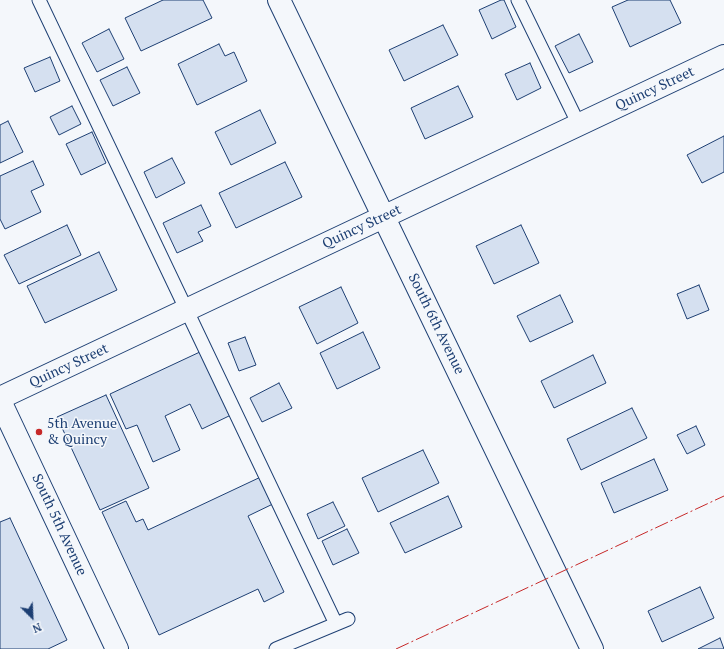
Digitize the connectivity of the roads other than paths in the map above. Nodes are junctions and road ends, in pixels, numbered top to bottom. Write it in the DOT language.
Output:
graph roads {
  1 [pos="39,0"];
  2 [pos="279,0"];
  3 [pos="518,0"];
  4 [pos="724,56"];
  5 [pos="579,124"];
  6 [pos="384,217"];
  7 [pos="186,310"];
  8 [pos="0,400"];
  9 [pos="348,618"];
  10 [pos="336,624"];
  11 [pos="118,649"];
  12 [pos="276,649"];
  13 [pos="592,649"];
  1 -- 7 [label="lane"];
  2 -- 6 [label="street, South 6th Avenue"];
  3 -- 5 [label="lane"];
  4 -- 5 [label="street, Quincy Street"];
  5 -- 6 [label="street, Quincy Street"];
  6 -- 7 [label="street, Quincy Street"];
  6 -- 13 [label="street, South 6th Avenue"];
  7 -- 8 [label="street, Quincy Street"];
  7 -- 10 [label="lane"];
  8 -- 11 [label="street, South 5th Avenue"];
  9 -- 10 [label="lane"];
  10 -- 12 [label="lane"];
}
